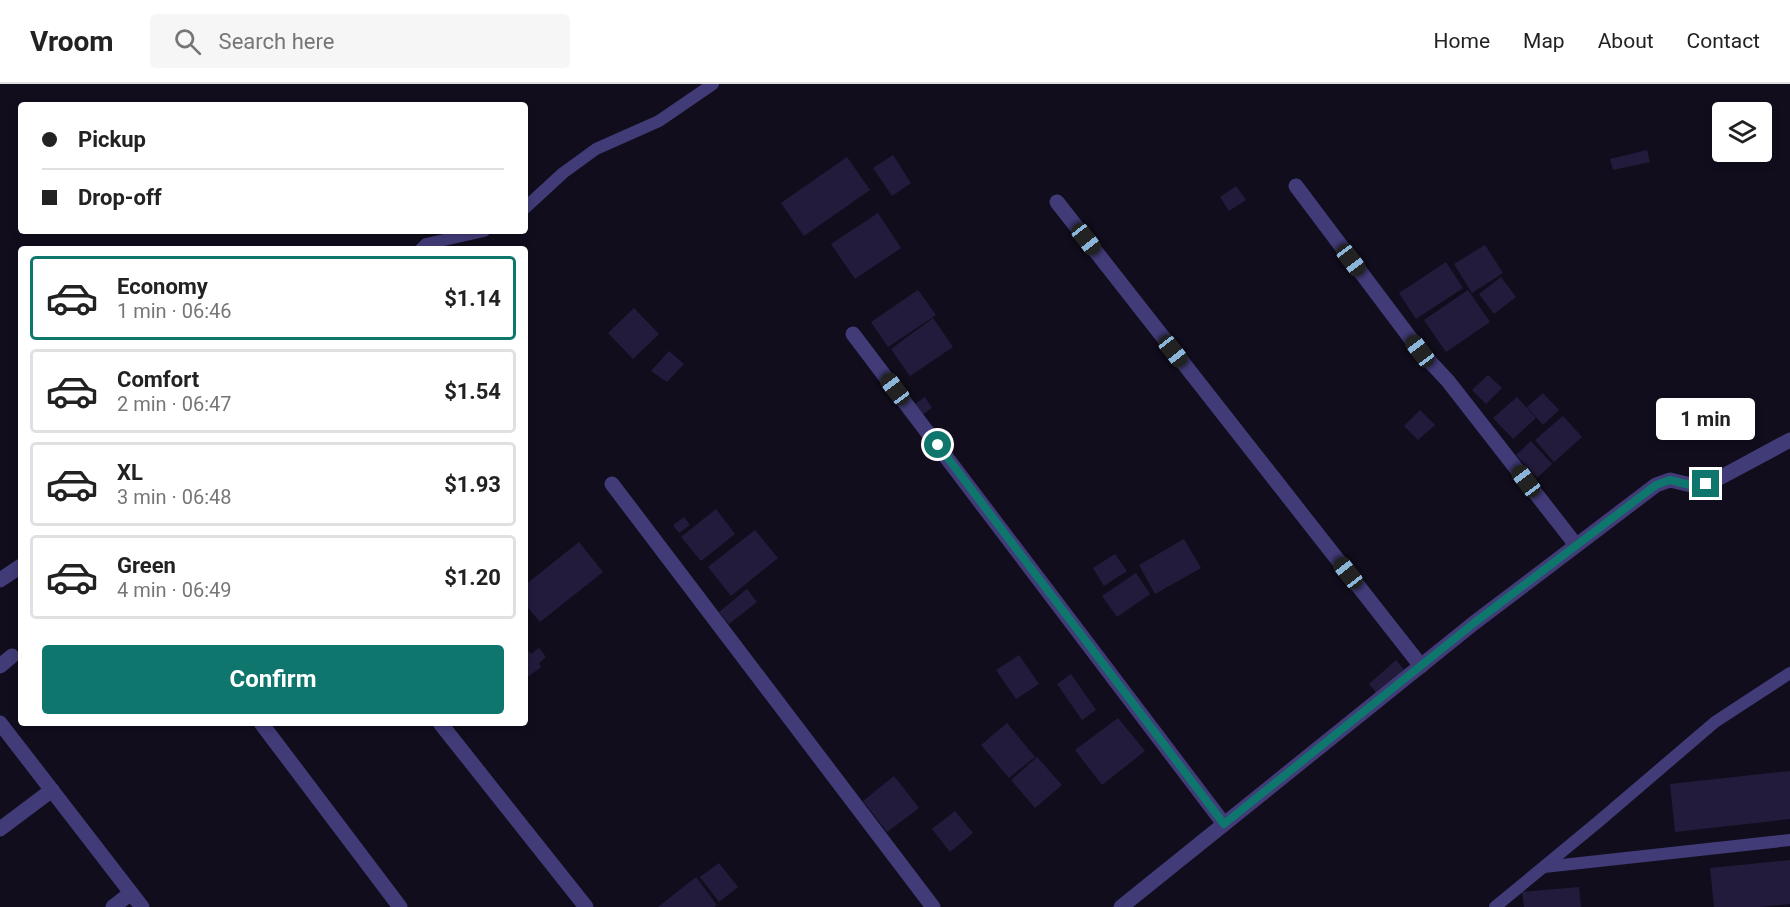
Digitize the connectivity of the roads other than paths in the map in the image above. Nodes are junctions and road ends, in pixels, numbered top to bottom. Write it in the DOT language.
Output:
graph roads {
  1 [pos="714,84"];
  2 [pos="1296,186"];
  3 [pos="1057,202"];
  4 [pos="528,205"];
  5 [pos="471,234"];
  6 [pos="424,246"];
  7 [pos="853,333"];
  8 [pos="1790,440"];
  9 [pos="612,484"];
  10 [pos="1576,545"];
  11 [pos="18,568"];
  12 [pos="0,580"];
  13 [pos="1421,666"];
  14 [pos="1790,673"];
  15 [pos="0,723"];
  16 [pos="263,726"];
  17 [pos="442,726"];
  18 [pos="52,790"];
  19 [pos="1224,824"];
  20 [pos="0,830"];
  21 [pos="1790,840"];
  22 [pos="1543,868"];
  23 [pos="131,893"];
  24 [pos="113,907"];
  25 [pos="142,907"];
  26 [pos="400,907"];
  27 [pos="586,907"];
  28 [pos="933,907"];
  29 [pos="1121,907"];
  30 [pos="1495,907"];
  1 -- 4 [label="lane"];
  2 -- 10 [label="street"];
  3 -- 13 [label="street"];
  5 -- 6 [label="lane"];
  7 -- 19 [label="street"];
  8 -- 10 [label="street"];
  9 -- 28 [label="street"];
  10 -- 13 [label="street"];
  11 -- 12 [label="street"];
  13 -- 19 [label="street"];
  14 -- 22 [label="lane"];
  15 -- 18 [label="street"];
  16 -- 26 [label="street"];
  17 -- 27 [label="street"];
  18 -- 20 [label="street"];
  18 -- 23 [label="street"];
  19 -- 29 [label="street"];
  21 -- 22 [label="lane"];
  22 -- 30 [label="lane"];
  23 -- 24 [label="street"];
  23 -- 25 [label="street"];
}
